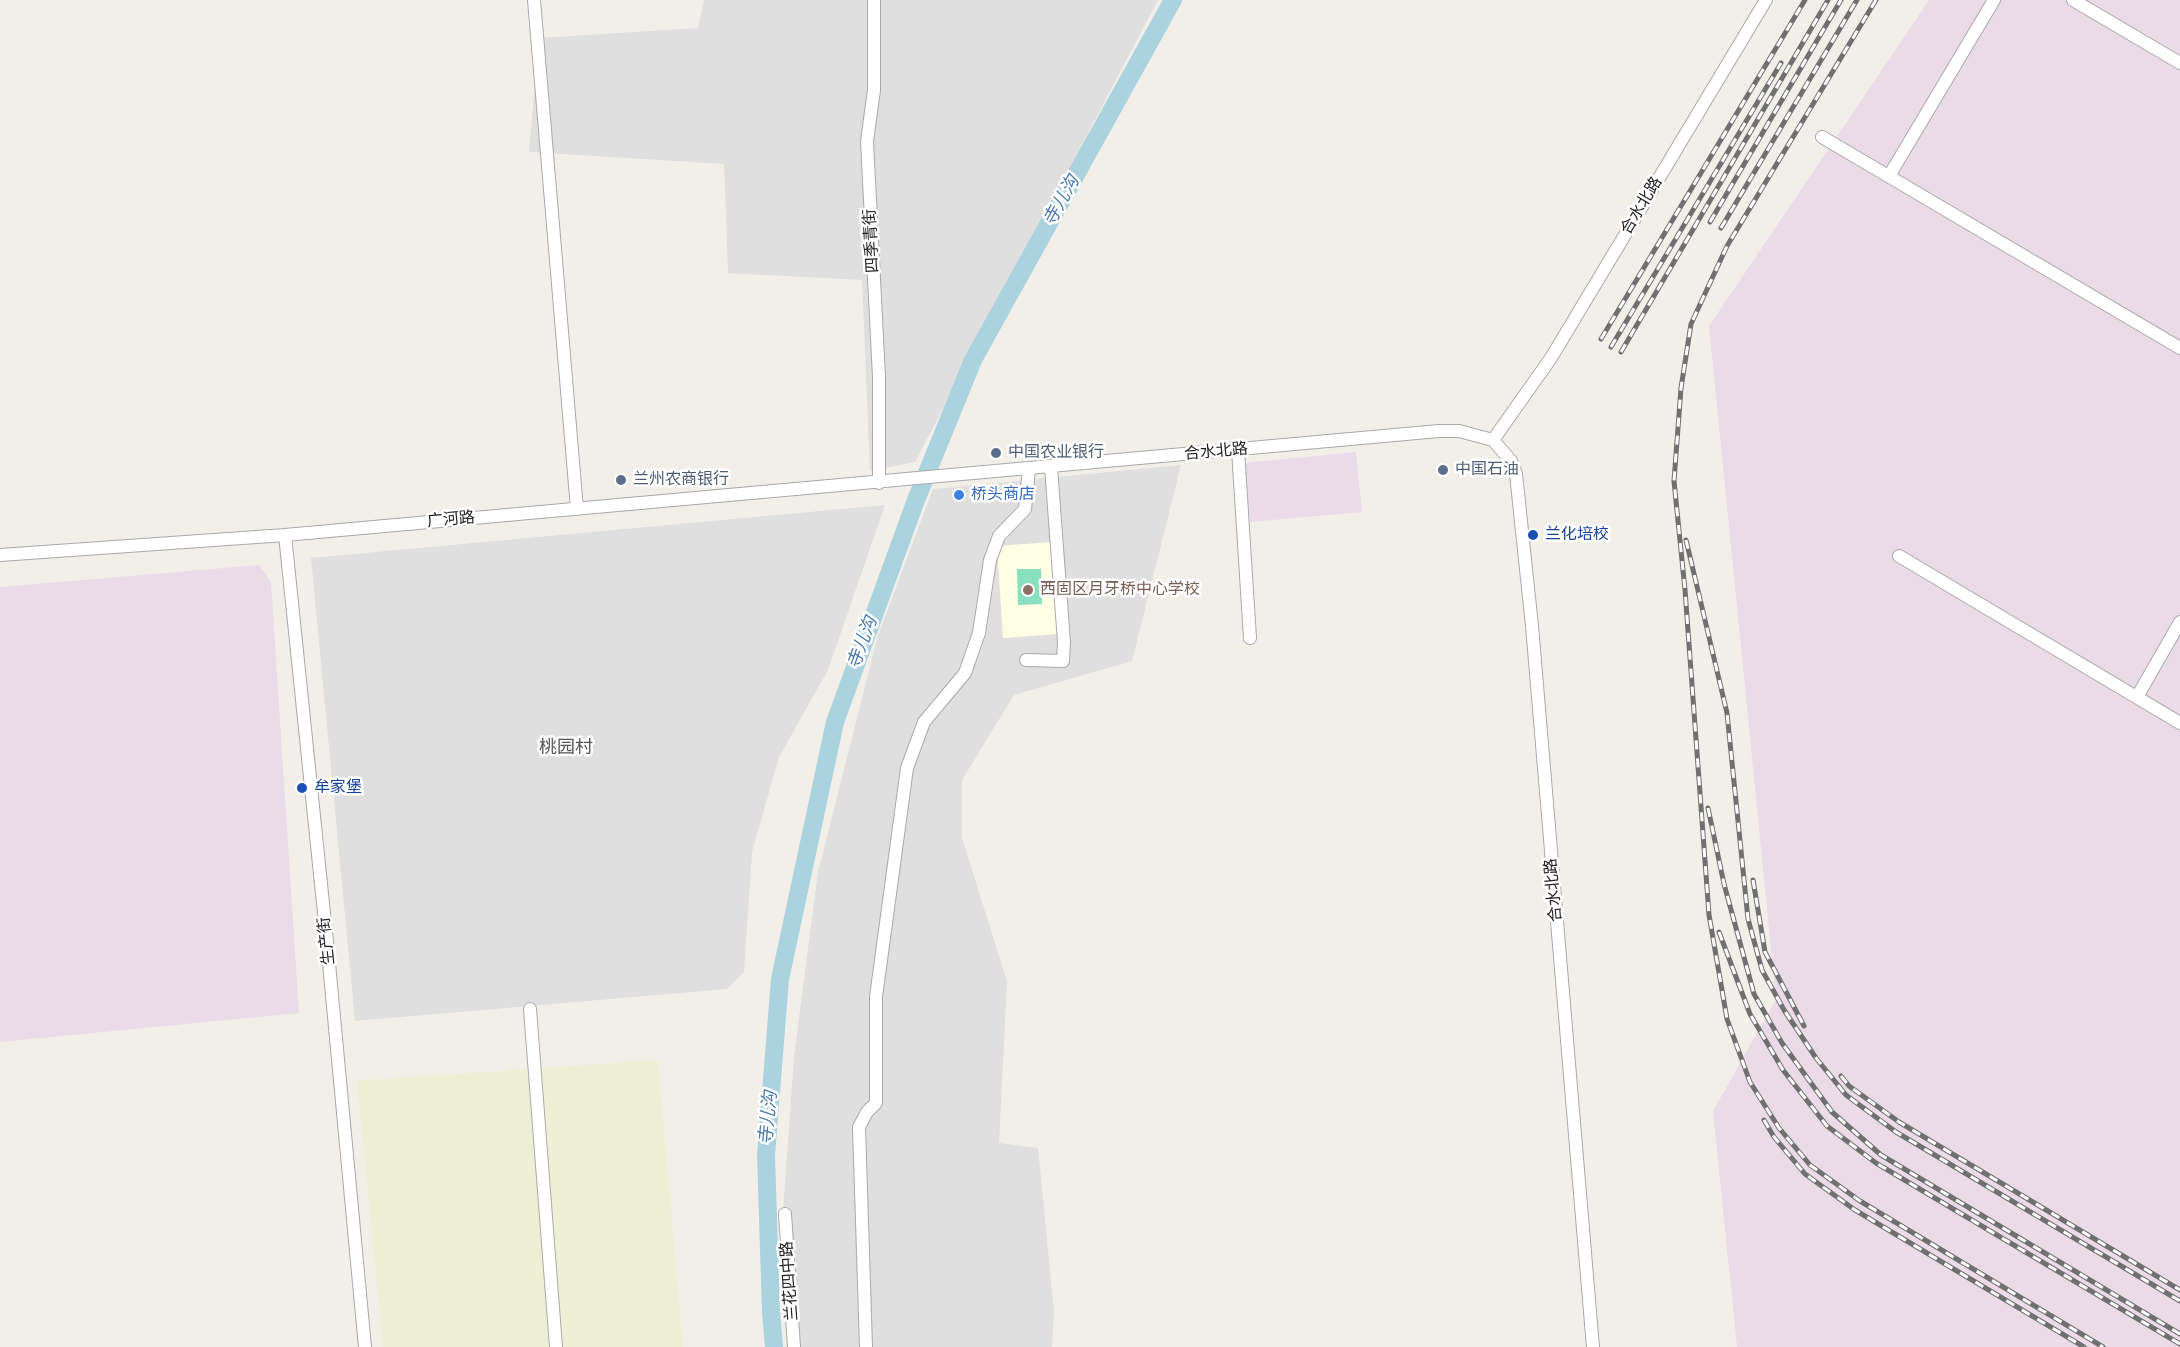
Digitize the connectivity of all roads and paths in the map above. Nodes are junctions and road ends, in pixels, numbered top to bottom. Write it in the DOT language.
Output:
graph roads {
  1 [pos="534,0"];
  2 [pos="874,0"];
  3 [pos="1766,0"];
  4 [pos="1994,0"];
  5 [pos="2073,0"];
  6 [pos="2180,63"];
  7 [pos="1822,137"];
  8 [pos="1889,176"];
  9 [pos="2180,348"];
  10 [pos="1493,440"];
  11 [pos="1238,450"];
  12 [pos="1051,467"];
  13 [pos="1029,469"];
  14 [pos="902,480"];
  15 [pos="879,483"];
  16 [pos="577,509"];
  17 [pos="285,535"];
  18 [pos="0,555"];
  19 [pos="1899,556"];
  20 [pos="2180,622"];
  21 [pos="1250,639"];
  22 [pos="1026,660"];
  23 [pos="2137,697"];
  24 [pos="2180,723"];
  25 [pos="530,1009"];
  26 [pos="785,1214"];
  27 [pos="365,1347"];
  28 [pos="556,1347"];
  29 [pos="794,1347"];
  30 [pos="866,1347"];
  31 [pos="1593,1347"];
  1 -- 16 [label="street"];
  2 -- 15 [label="street, 四季青街"];
  3 -- 10 [label="street, 合水北路"];
  4 -- 8 [label="street"];
  5 -- 6 [label="street"];
  7 -- 8 [label="street"];
  8 -- 9 [label="street"];
  10 -- 11 [label="street, 合水北路"];
  10 -- 31 [label="street, 合水北路"];
  11 -- 12 [label="street, 合水北路"];
  11 -- 21 [label="street"];
  12 -- 13 [label="street, 合水北路"];
  12 -- 22 [label="street"];
  13 -- 14 [label="street, 合水北路"];
  13 -- 30 [label="street"];
  14 -- 15 [label="street, 广河路"];
  15 -- 16 [label="street, 广河路"];
  16 -- 17 [label="street, 广河路"];
  17 -- 18 [label="street, 广河路"];
  17 -- 27 [label="street, 生产街"];
  19 -- 23 [label="street"];
  20 -- 23 [label="street"];
  23 -- 24 [label="street"];
  25 -- 28 [label="street"];
  26 -- 29 [label="street, 兰花四中路"];
}
